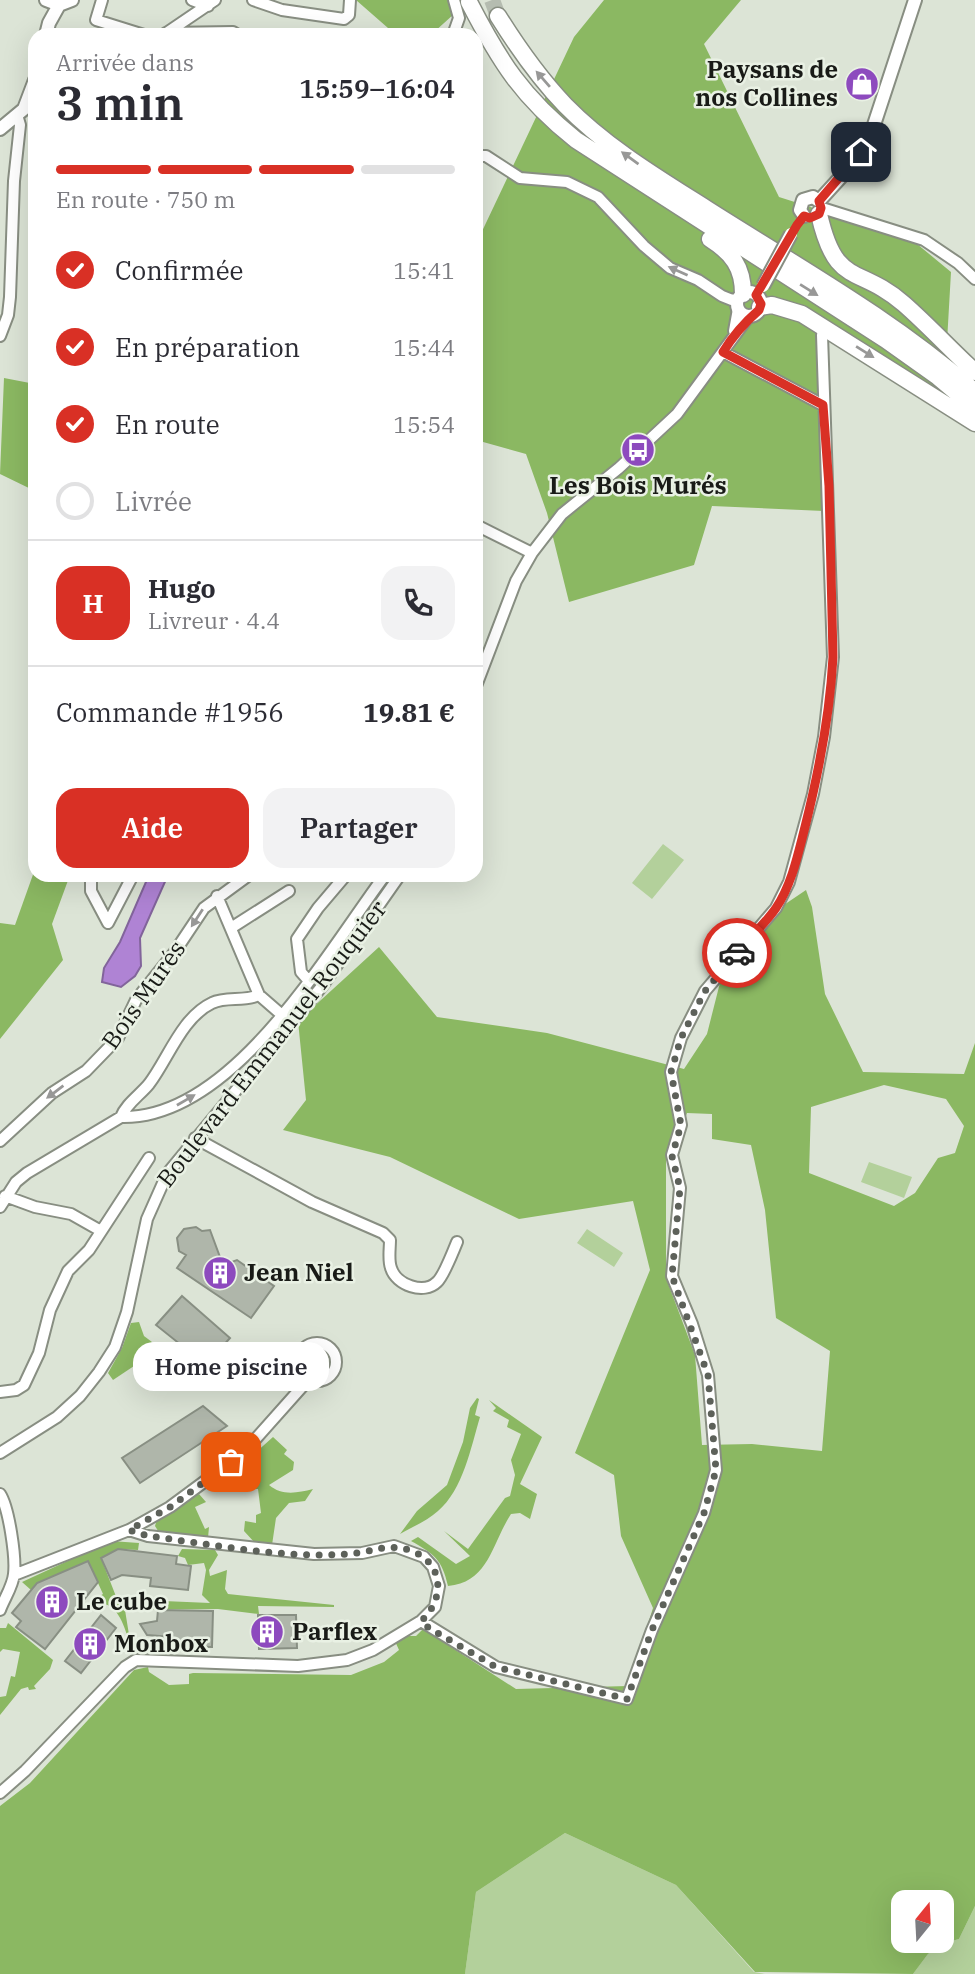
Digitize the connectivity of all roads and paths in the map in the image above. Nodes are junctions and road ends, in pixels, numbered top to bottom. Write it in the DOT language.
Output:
graph roads {
  1 [pos="46,0"];
  2 [pos="72,0"];
  3 [pos="102,0"];
  4 [pos="192,0"];
  5 [pos="253,0"];
  6 [pos="350,0"];
  7 [pos="915,0"];
  8 [pos="461,1"];
  9 [pos="212,3"];
  10 [pos="59,5"];
  11 [pos="498,16"];
  12 [pos="47,28"];
  13 [pos="48,28"];
  14 [pos="122,28"];
  15 [pos="173,28"];
  16 [pos="455,28"];
  17 [pos="479,28"];
  18 [pos="483,34"];
  19 [pos="28,106"];
  20 [pos="18,115"];
  21 [pos="0,129"];
  22 [pos="576,140"];
  23 [pos="483,156"];
  24 [pos="816,210"];
  25 [pos="975,279"];
  26 [pos="750,301"];
  27 [pos="822,335"];
  28 [pos="0,336"];
  29 [pos="723,352"];
  30 [pos="975,372"];
  31 [pos="975,392"];
  32 [pos="823,405"];
  33 [pos="975,408"];
  34 [pos="975,423"];
  35 [pos="483,528"];
  36 [pos="532,553"];
  37 [pos="483,667"];
  38 [pos="91,882"];
  39 [pos="129,882"];
  40 [pos="238,882"];
  41 [pos="340,882"];
  42 [pos="380,882"];
  43 [pos="395,882"];
  44 [pos="289,891"];
  45 [pos="217,896"];
  46 [pos="231,928"];
  47 [pos="308,981"];
  48 [pos="259,995"];
  49 [pos="282,1015"];
  50 [pos="121,1117"];
  51 [pos="195,1138"];
  52 [pos="0,1141"];
  53 [pos="149,1158"];
  54 [pos="3,1202"];
  55 [pos="101,1231"];
  56 [pos="457,1242"];
  57 [pos="309,1379"];
  58 [pos="0,1392"];
  59 [pos="0,1452"];
  60 [pos="0,1494"];
  61 [pos="129,1530"];
  62 [pos="14,1575"];
  63 [pos="0,1610"];
  64 [pos="421,1621"];
  65 [pos="0,1793"];
  1 -- 10 [label="main road"];
  1 -- 12 [label="main road"];
  2 -- 10 [label="main road"];
  3 -- 14 [label="street"];
  4 -- 9 [label="street"];
  5 -- 6 [label="street"];
  7 -- 24 [label="main road"];
  8 -- 16 [label="street"];
  8 -- 17 [label="highway"];
  9 -- 15 [label="street"];
  10 -- 13 [label="main road"];
  31 -- 11 [label="highway, one-way"];
  18 -- 22 [label="highway"];
  19 -- 20 [label="main road"];
  20 -- 21 [label="main road"];
  20 -- 28 [label="street"];
  22 -- 26 [label="highway"];
  22 -- 33 [label="highway, one-way"];
  26 -- 23 [label="street, one-way"];
  24 -- 25 [label="street"];
  24 -- 26 [label="main road, bridge"];
  24 -- 30 [label="highway"];
  26 -- 29 [label="street"];
  26 -- 34 [label="highway, one-way"];
  27 -- 32 [label="street"];
  29 -- 32 [label="street"];
  29 -- 36 [label="street"];
  32 -- 64 [label="street"];
  35 -- 36 [label="street"];
  36 -- 37 [label="street"];
  38 -- 39 [label="street"];
  40 -- 45 [label="street, Bois Murés"];
  41 -- 47 [label="street"];
  42 -- 47 [label="street"];
  43 -- 51 [label="street, Boulevard Emmanuel Rouquier"];
  44 -- 46 [label="street"];
  45 -- 46 [label="street"];
  45 -- 52 [label="street, Bois Murés, one-way"];
  46 -- 48 [label="street"];
  47 -- 49 [label="street"];
  48 -- 49 [label="street"];
  48 -- 50 [label="street"];
  50 -- 49 [label="street, one-way"];
  50 -- 54 [label="street"];
  51 -- 56 [label="street"];
  51 -- 59 [label="street, Boulevard Emmanuel Rouquier"];
  53 -- 55 [label="street"];
  54 -- 55 [label="street"];
  55 -- 58 [label="street"];
  57 -- 61 [label="street"];
  60 -- 62 [label="street"];
  61 -- 62 [label="street"];
  61 -- 64 [label="street"];
  62 -- 63 [label="street"];
  64 -- 65 [label="street"];
}
